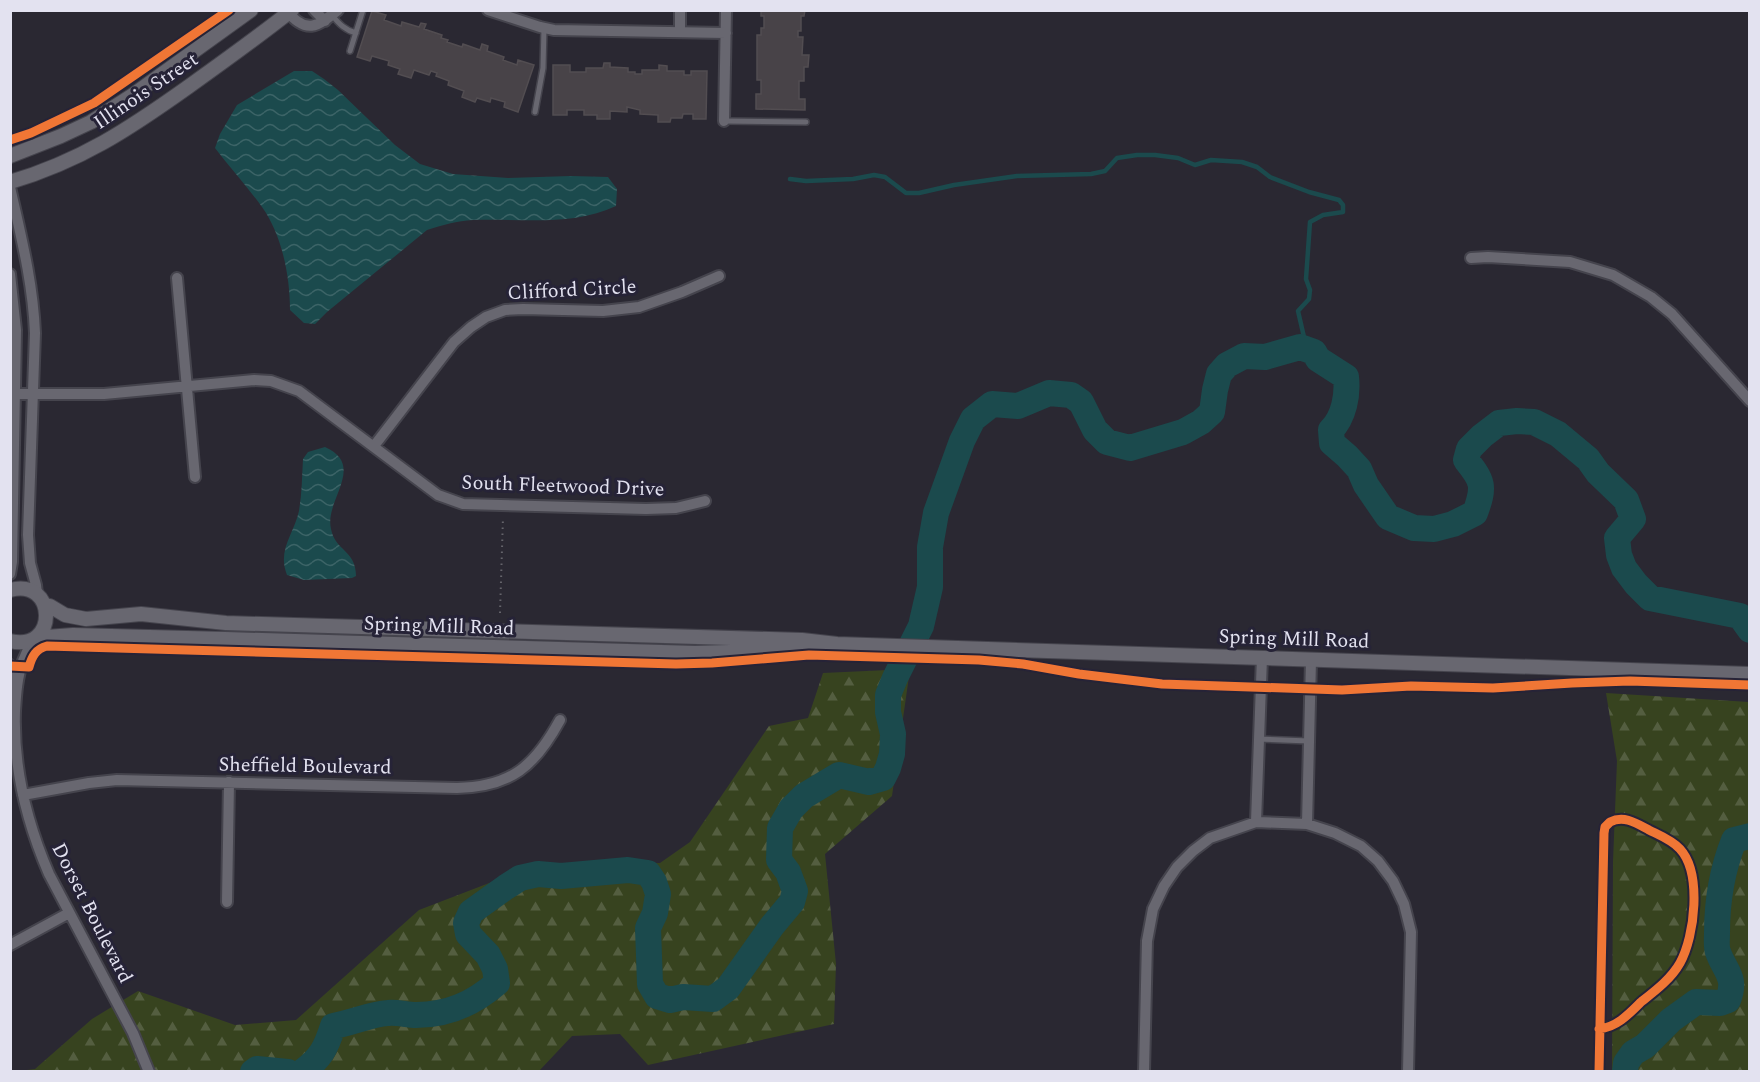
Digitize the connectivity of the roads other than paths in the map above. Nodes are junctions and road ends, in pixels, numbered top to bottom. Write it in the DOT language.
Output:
graph roads {
  1 [pos="251,10"];
  2 [pos="314,10"];
  3 [pos="363,10"];
  4 [pos="488,10"];
  5 [pos="680,10"];
  6 [pos="726,10"];
  7 [pos="289,11"];
  8 [pos="332,16"];
  9 [pos="544,28"];
  10 [pos="680,32"];
  11 [pos="356,33"];
  12 [pos="726,33"];
  13 [pos="350,51"];
  14 [pos="535,112"];
  15 [pos="724,121"];
  16 [pos="806,122"];
  17 [pos="10,156"];
  18 [pos="10,185"];
  19 [pos="1471,258"];
  20 [pos="10,274"];
  21 [pos="719,276"];
  22 [pos="177,278"];
  23 [pos="186,386"];
  24 [pos="20,394"];
  25 [pos="1749,401"];
  26 [pos="374,446"];
  27 [pos="195,477"];
  28 [pos="705,501"];
  29 [pos="10,574"];
  30 [pos="10,590"];
  31 [pos="41,599"];
  32 [pos="35,637"];
  33 [pos="10,641"];
  34 [pos="837,644"];
  35 [pos="1262,657"];
  36 [pos="1311,660"];
  37 [pos="10,665"];
  38 [pos="1745,674"];
  39 [pos="16,693"];
  40 [pos="560,720"];
  41 [pos="1258,739"];
  42 [pos="1309,741"];
  43 [pos="230,782"];
  44 [pos="23,795"];
  45 [pos="1256,822"];
  46 [pos="1307,824"];
  47 [pos="227,902"];
  48 [pos="69,913"];
  49 [pos="10,945"];
  50 [pos="149,1071"];
  51 [pos="1144,1071"];
  52 [pos="1408,1071"];
  1 -- 17 [label="street, Illinois Street"];
  2 -- 8 [label="street"];
  3 -- 11 [label="lane"];
  4 -- 9 [label="street"];
  5 -- 10 [label="street"];
  6 -- 12 [label="street"];
  7 -- 8 [label="street"];
  7 -- 18 [label="street, Illinois Street"];
  8 -- 11 [label="lane"];
  9 -- 10 [label="street"];
  9 -- 14 [label="lane"];
  10 -- 12 [label="street"];
  11 -- 13 [label="lane"];
  12 -- 15 [label="street"];
  15 -- 16 [label="lane"];
  18 -- 24 [label="street"];
  19 -- 25 [label="street"];
  20 -- 24 [label="street"];
  21 -- 26 [label="street, Clifford Circle"];
  22 -- 23 [label="street"];
  23 -- 24 [label="street, South Fleetwood Drive"];
  23 -- 26 [label="street, South Fleetwood Drive"];
  23 -- 27 [label="street"];
  24 -- 29 [label="street"];
  24 -- 31 [label="street"];
  26 -- 28 [label="street, South Fleetwood Drive"];
  30 -- 31 [label="street, Spring Mill Road"];
  31 -- 32 [label="street"];
  31 -- 34 [label="street, Spring Mill Road"];
  32 -- 33 [label="street, Spring Mill Road"];
  32 -- 34 [label="street, Spring Mill Road"];
  32 -- 39 [label="street, Dorset Boulevard"];
  34 -- 35 [label="street, Spring Mill Road"];
  35 -- 36 [label="street, Spring Mill Road"];
  35 -- 41 [label="street"];
  36 -- 38 [label="street, Spring Mill Road"];
  36 -- 42 [label="street"];
  37 -- 39 [label="street, Dorset Boulevard"];
  39 -- 44 [label="street, Dorset Boulevard"];
  40 -- 43 [label="street, Sheffield Boulevard"];
  41 -- 42 [label="lane"];
  41 -- 45 [label="street"];
  42 -- 46 [label="street"];
  43 -- 44 [label="street, Sheffield Boulevard"];
  43 -- 47 [label="street"];
  44 -- 48 [label="street, Dorset Boulevard"];
  45 -- 46 [label="street"];
  45 -- 51 [label="street"];
  46 -- 52 [label="street"];
  48 -- 49 [label="street"];
  48 -- 50 [label="street, Dorset Boulevard"];
}
